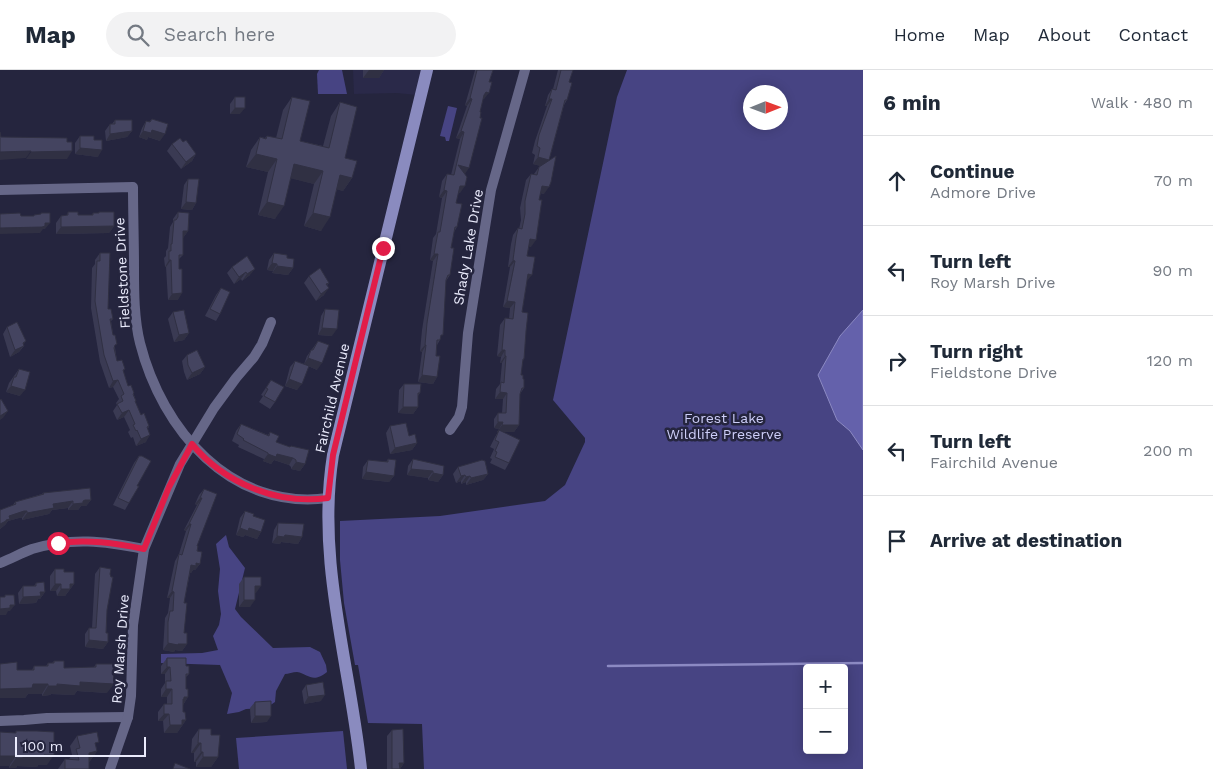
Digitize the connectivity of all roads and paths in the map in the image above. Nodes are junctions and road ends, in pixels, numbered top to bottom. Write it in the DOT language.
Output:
graph roads {
  1 [pos="427,70"];
  2 [pos="525,70"];
  3 [pos="0,190"];
  4 [pos="270,322"];
  5 [pos="450,430"];
  6 [pos="192,444"];
  7 [pos="328,498"];
  8 [pos="144,549"];
  9 [pos="0,563"];
  10 [pos="128,717"];
  11 [pos="0,720"];
  12 [pos="110,769"];
  13 [pos="362,769"];
  1 -- 7 [label="main road, Fairchild Avenue"];
  2 -- 5 [label="street, Shady Lake Drive"];
  3 -- 6 [label="street, Fieldstone Drive"];
  4 -- 6 [label="street, Roy Marsh Drive"];
  6 -- 7 [label="street, Fieldstone Drive"];
  6 -- 8 [label="street, Roy Marsh Drive"];
  7 -- 13 [label="main road, Fairchild Avenue"];
  8 -- 9 [label="street"];
  8 -- 10 [label="street, Roy Marsh Drive"];
  10 -- 11 [label="street"];
  10 -- 12 [label="street, Roy Marsh Drive"];
}
